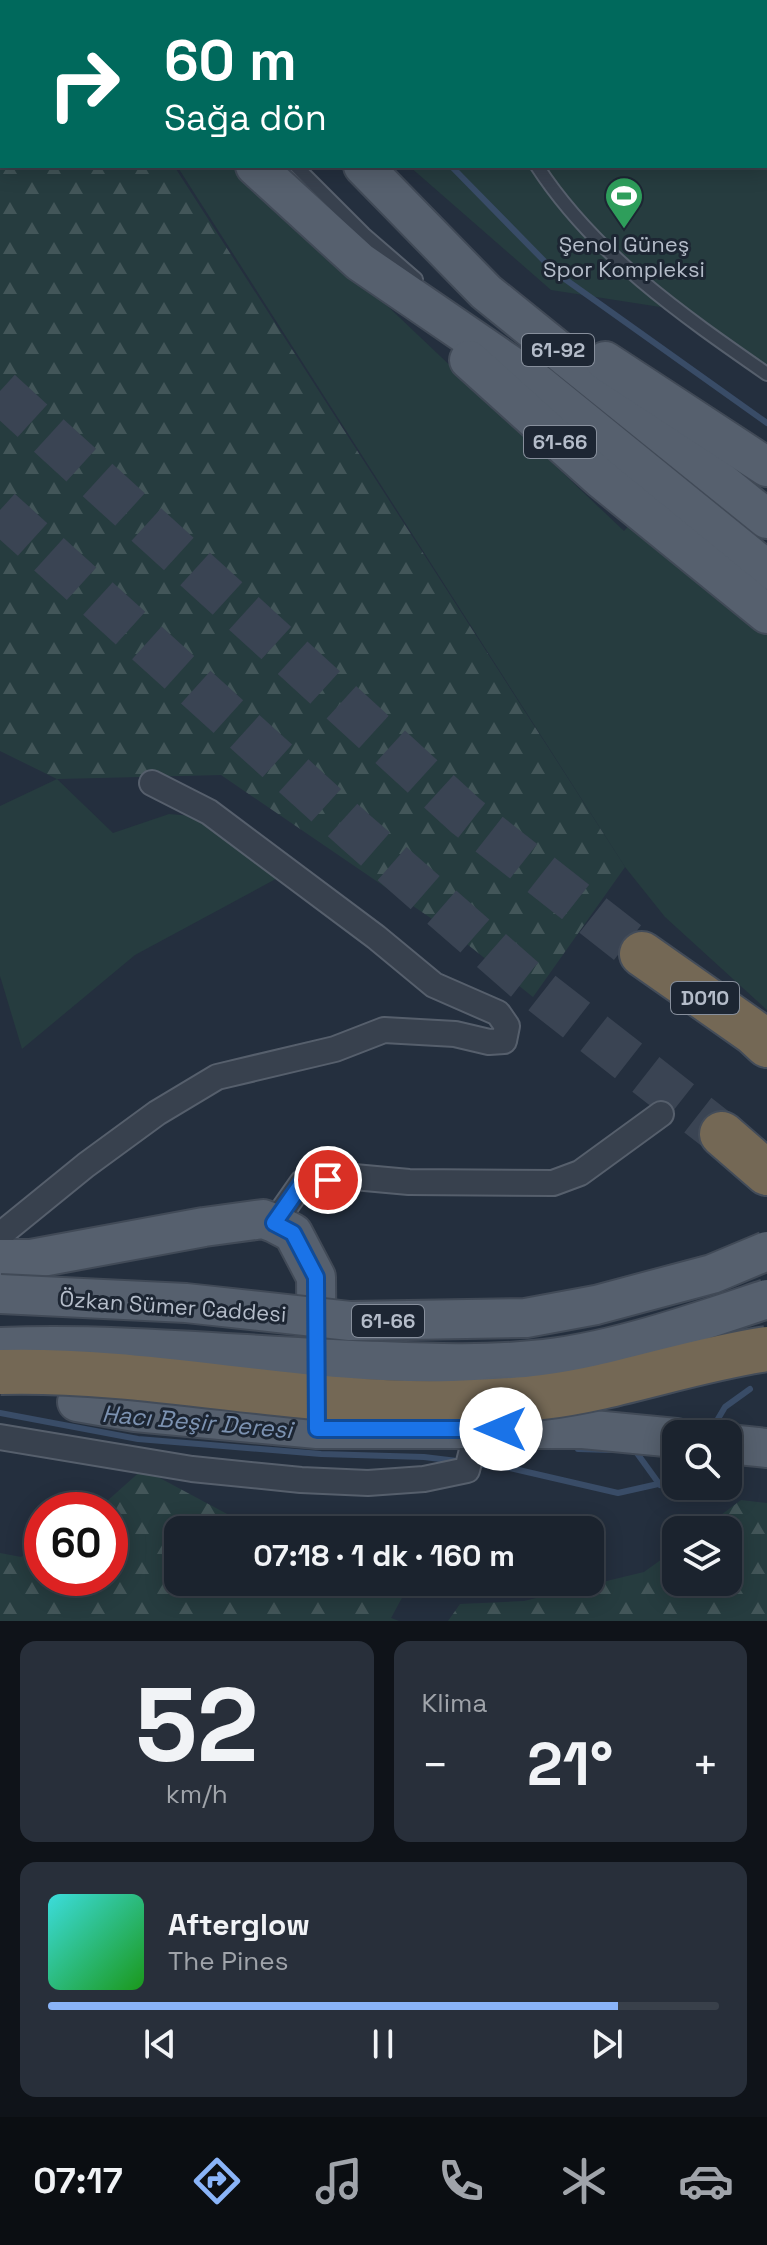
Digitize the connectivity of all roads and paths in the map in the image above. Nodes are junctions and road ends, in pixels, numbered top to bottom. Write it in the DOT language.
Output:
graph roads {
  1 [pos="366,168"];
  2 [pos="366,168"];
  3 [pos="539,168"];
  4 [pos="267,169"];
  5 [pos="360,262"];
  6 [pos="424,287"];
  7 [pos="436,297"];
  8 [pos="767,374"];
  9 [pos="538,384"];
  10 [pos="767,467"];
  11 [pos="767,519"];
  12 [pos="767,570"];
  13 [pos="767,614"];
  14 [pos="152,783"];
  15 [pos="642,954"];
  16 [pos="767,1045"];
  17 [pos="661,1114"];
  18 [pos="722,1134"];
  19 [pos="767,1173"];
  20 [pos="274,1223"];
  21 [pos="0,1235"];
  22 [pos="767,1251"];
  23 [pos="0,1259"];
  24 [pos="0,1294"];
  25 [pos="767,1299"];
  26 [pos="0,1347"];
  27 [pos="767,1349"];
  28 [pos="0,1372"];
  29 [pos="77,1402"];
  30 [pos="317,1429"];
  31 [pos="0,1437"];
  32 [pos="662,1437"];
  33 [pos="742,1445"];
  34 [pos="767,1448"];
  35 [pos="471,1450"];
  1 -- 10 [label="main road, 61-92"];
  2 -- 11 [label="main road, 61-92"];
  3 -- 8 [label="lane"];
  4 -- 5 [label="main road, 61-92"];
  4 -- 6 [label="lane"];
  5 -- 9 [label="main road, 61-92"];
  5 -- 13 [label="main road, 61-66"];
  7 -- 9 [label="lane"];
  9 -- 12 [label="main road, 61-92"];
  14 -- 21 [label="street"];
  15 -- 16 [label="highway, D010"];
  17 -- 20 [label="street"];
  18 -- 19 [label="highway"];
  20 -- 23 [label="main road"];
  20 -- 30 [label="main road"];
  22 -- 24 [label="main road, Özkan Sümer Caddesi / 61-66, bridge"];
  25 -- 26 [label="main road, Özkan Sümer Caddesi / 61-66, bridge"];
  27 -- 28 [label="highway, bridge"];
  29 -- 30 [label="main road"];
  30 -- 35 [label="main road"];
  31 -- 35 [label="street"];
  32 -- 35 [label="main road"];
  33 -- 34 [label="main road"];
}
